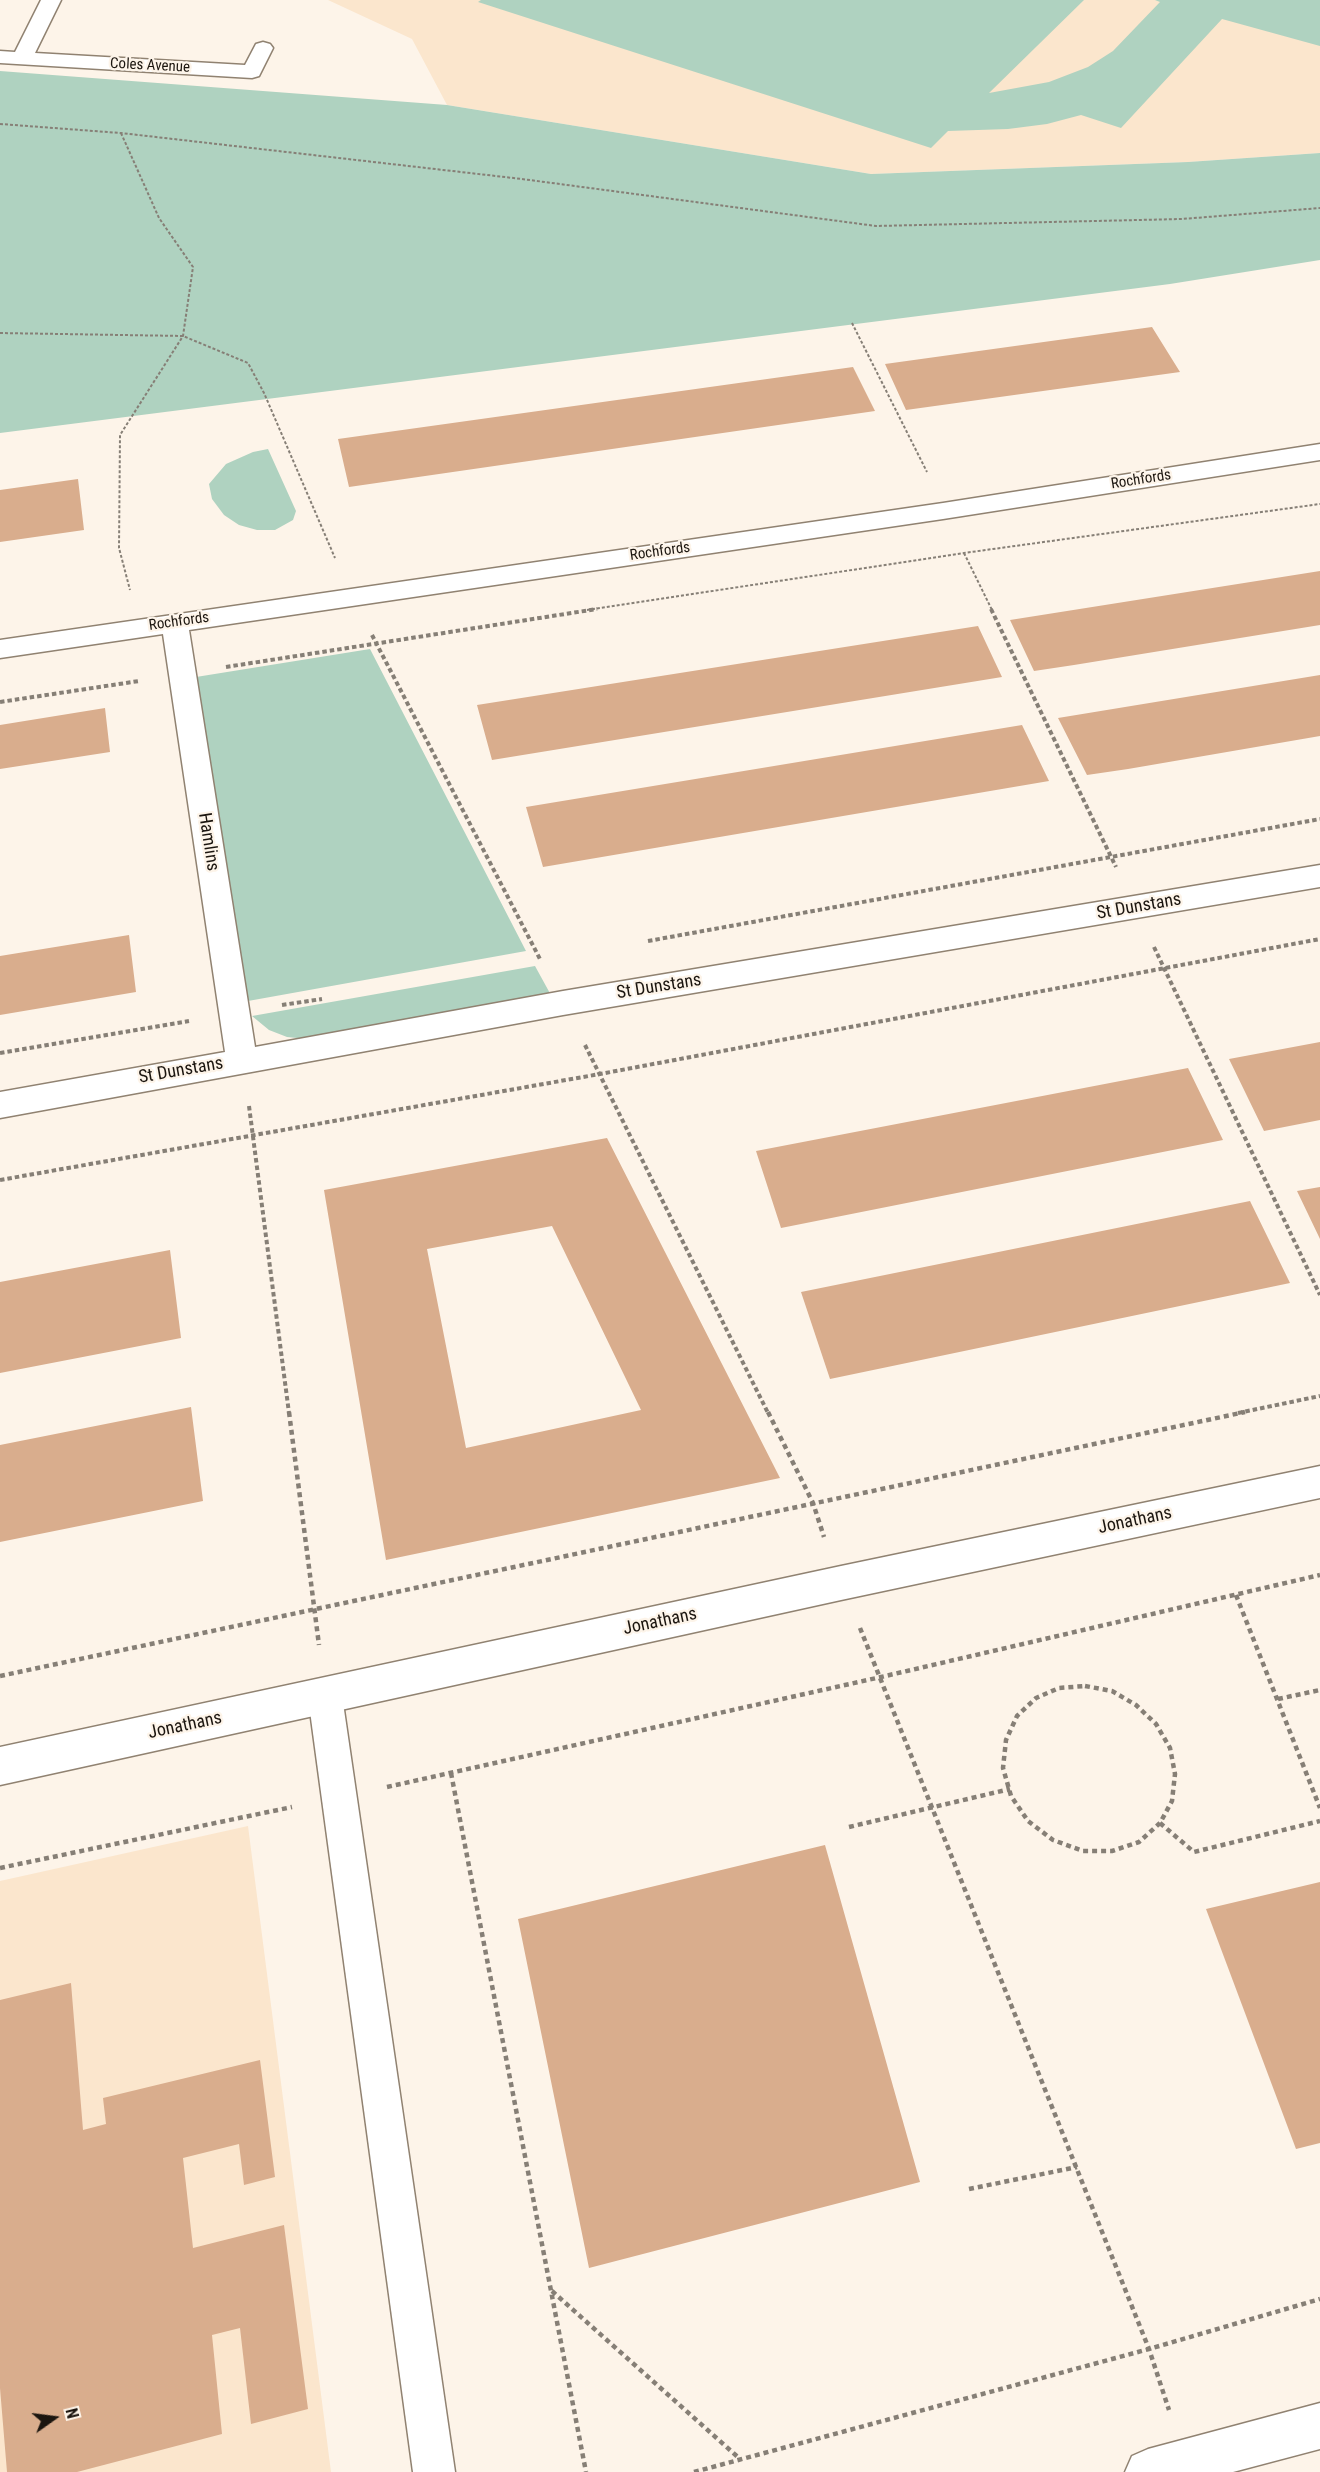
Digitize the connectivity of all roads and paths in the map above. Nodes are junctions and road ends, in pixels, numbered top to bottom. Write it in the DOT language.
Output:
graph roads {
  1 [pos="51,0"];
  2 [pos="263,48"];
  3 [pos="0,57"];
  4 [pos="22,58"];
  5 [pos="0,124"];
  6 [pos="121,133"];
  7 [pos="1320,208"];
  8 [pos="852,323"];
  9 [pos="0,333"];
  10 [pos="183,336"];
  11 [pos="1320,452"];
  12 [pos="1320,504"];
  13 [pos="943,511"];
  14 [pos="964,554"];
  15 [pos="353,598"];
  16 [pos="175,623"];
  17 [pos="140,628"];
  18 [pos="375,642"];
  19 [pos="0,649"];
  20 [pos="182,674"];
  21 [pos="0,702"];
  22 [pos="1320,819"];
  23 [pos="1110,855"];
  24 [pos="1320,876"];
  25 [pos="1135,908"];
  26 [pos="1320,939"];
  27 [pos="645,941"];
  28 [pos="552,958"];
  29 [pos="540,960"];
  30 [pos="529,962"];
  31 [pos="1164,967"];
  32 [pos="329,997"];
  33 [pos="563,1003"];
  34 [pos="234,1014"];
  35 [pos="0,1053"];
  36 [pos="242,1060"];
  37 [pos="600,1074"];
  38 [pos="0,1105"];
  39 [pos="253,1135"];
  40 [pos="0,1180"];
  41 [pos="1320,1295"];
  42 [pos="1320,1396"];
  43 [pos="1320,1482"];
  44 [pos="813,1503"];
  45 [pos="1320,1575"];
  46 [pos="841,1583"];
  47 [pos="1236,1595"];
  48 [pos="314,1609"];
  49 [pos="0,1676"];
  50 [pos="881,1677"];
  51 [pos="1320,1690"];
  52 [pos="325,1696"];
  53 [pos="1278,1699"];
  54 [pos="0,1767"];
  55 [pos="451,1773"];
  56 [pos="1010,1789"];
  57 [pos="339,1797"];
  58 [pos="934,1808"];
  59 [pos="1320,1808"];
  60 [pos="1320,1821"];
  61 [pos="1161,1823"];
  62 [pos="849,1827"];
  63 [pos="0,1868"];
  64 [pos="1077,2167"];
  65 [pos="969,2189"];
  66 [pos="551,2291"];
  67 [pos="1320,2299"];
  68 [pos="1149,2349"];
  69 [pos="1320,2426"];
  70 [pos="740,2459"];
  71 [pos="1167,2467"];
  72 [pos="434,2472"];
  73 [pos="586,2472"];
  74 [pos="694,2472"];
  1 -- 4 [label="street"];
  2 -- 4 [label="street, Coles Avenue"];
  3 -- 4 [label="street, Coles Avenue"];
  5 -- 6 [label="path"];
  6 -- 7 [label="path"];
  6 -- 10 [label="path"];
  8 -- 13 [label="path"];
  9 -- 10 [label="path"];
  10 -- 15 [label="path"];
  10 -- 17 [label="path"];
  11 -- 13 [label="street, Rochfords"];
  12 -- 14 [label="path"];
  13 -- 14 [label="path"];
  13 -- 15 [label="street, Rochfords"];
  14 -- 18 [label="path"];
  14 -- 23 [label="path"];
  15 -- 16 [label="street, Rochfords"];
  15 -- 18 [label="path"];
  16 -- 17 [label="street, Rochfords"];
  16 -- 20 [label="street, Hamlins"];
  17 -- 19 [label="street, Rochfords"];
  18 -- 20 [label="path"];
  18 -- 29 [label="path"];
  20 -- 21 [label="path"];
  20 -- 34 [label="street, Hamlins"];
  22 -- 23 [label="path"];
  23 -- 25 [label="path"];
  23 -- 27 [label="path"];
  24 -- 25 [label="street, St Dunstans"];
  25 -- 31 [label="path"];
  25 -- 33 [label="street, St Dunstans"];
  26 -- 31 [label="path"];
  28 -- 29 [label="path"];
  29 -- 30 [label="path"];
  29 -- 33 [label="path"];
  31 -- 37 [label="path"];
  31 -- 41 [label="path"];
  32 -- 34 [label="path"];
  33 -- 36 [label="street, St Dunstans"];
  33 -- 37 [label="path"];
  34 -- 35 [label="path"];
  34 -- 36 [label="street, Hamlins"];
  36 -- 38 [label="street, St Dunstans"];
  36 -- 39 [label="path"];
  37 -- 39 [label="path"];
  37 -- 44 [label="path"];
  39 -- 40 [label="path"];
  39 -- 48 [label="path"];
  42 -- 44 [label="path"];
  43 -- 46 [label="street, Jonathans"];
  44 -- 46 [label="path"];
  44 -- 48 [label="path"];
  45 -- 47 [label="path"];
  46 -- 50 [label="path"];
  46 -- 52 [label="street, Jonathans"];
  47 -- 50 [label="path"];
  47 -- 53 [label="path"];
  48 -- 49 [label="path"];
  48 -- 52 [label="path"];
  50 -- 55 [label="path"];
  50 -- 58 [label="path"];
  51 -- 53 [label="path"];
  52 -- 54 [label="street, Jonathans"];
  52 -- 57 [label="lane"];
  53 -- 59 [label="path"];
  55 -- 57 [label="path"];
  55 -- 66 [label="path"];
  56 -- 58 [label="path"];
  56 -- 61 [label="path"];
  56 -- 61 [label="path"];
  57 -- 63 [label="path"];
  57 -- 72 [label="lane"];
  58 -- 62 [label="path"];
  58 -- 64 [label="path"];
  60 -- 61 [label="path"];
  64 -- 65 [label="path"];
  64 -- 68 [label="path"];
  66 -- 70 [label="path"];
  66 -- 73 [label="path"];
  67 -- 68 [label="path"];
  68 -- 70 [label="path"];
  68 -- 71 [label="path"];
  69 -- 71 [label="street"];
  70 -- 74 [label="path"];
}
